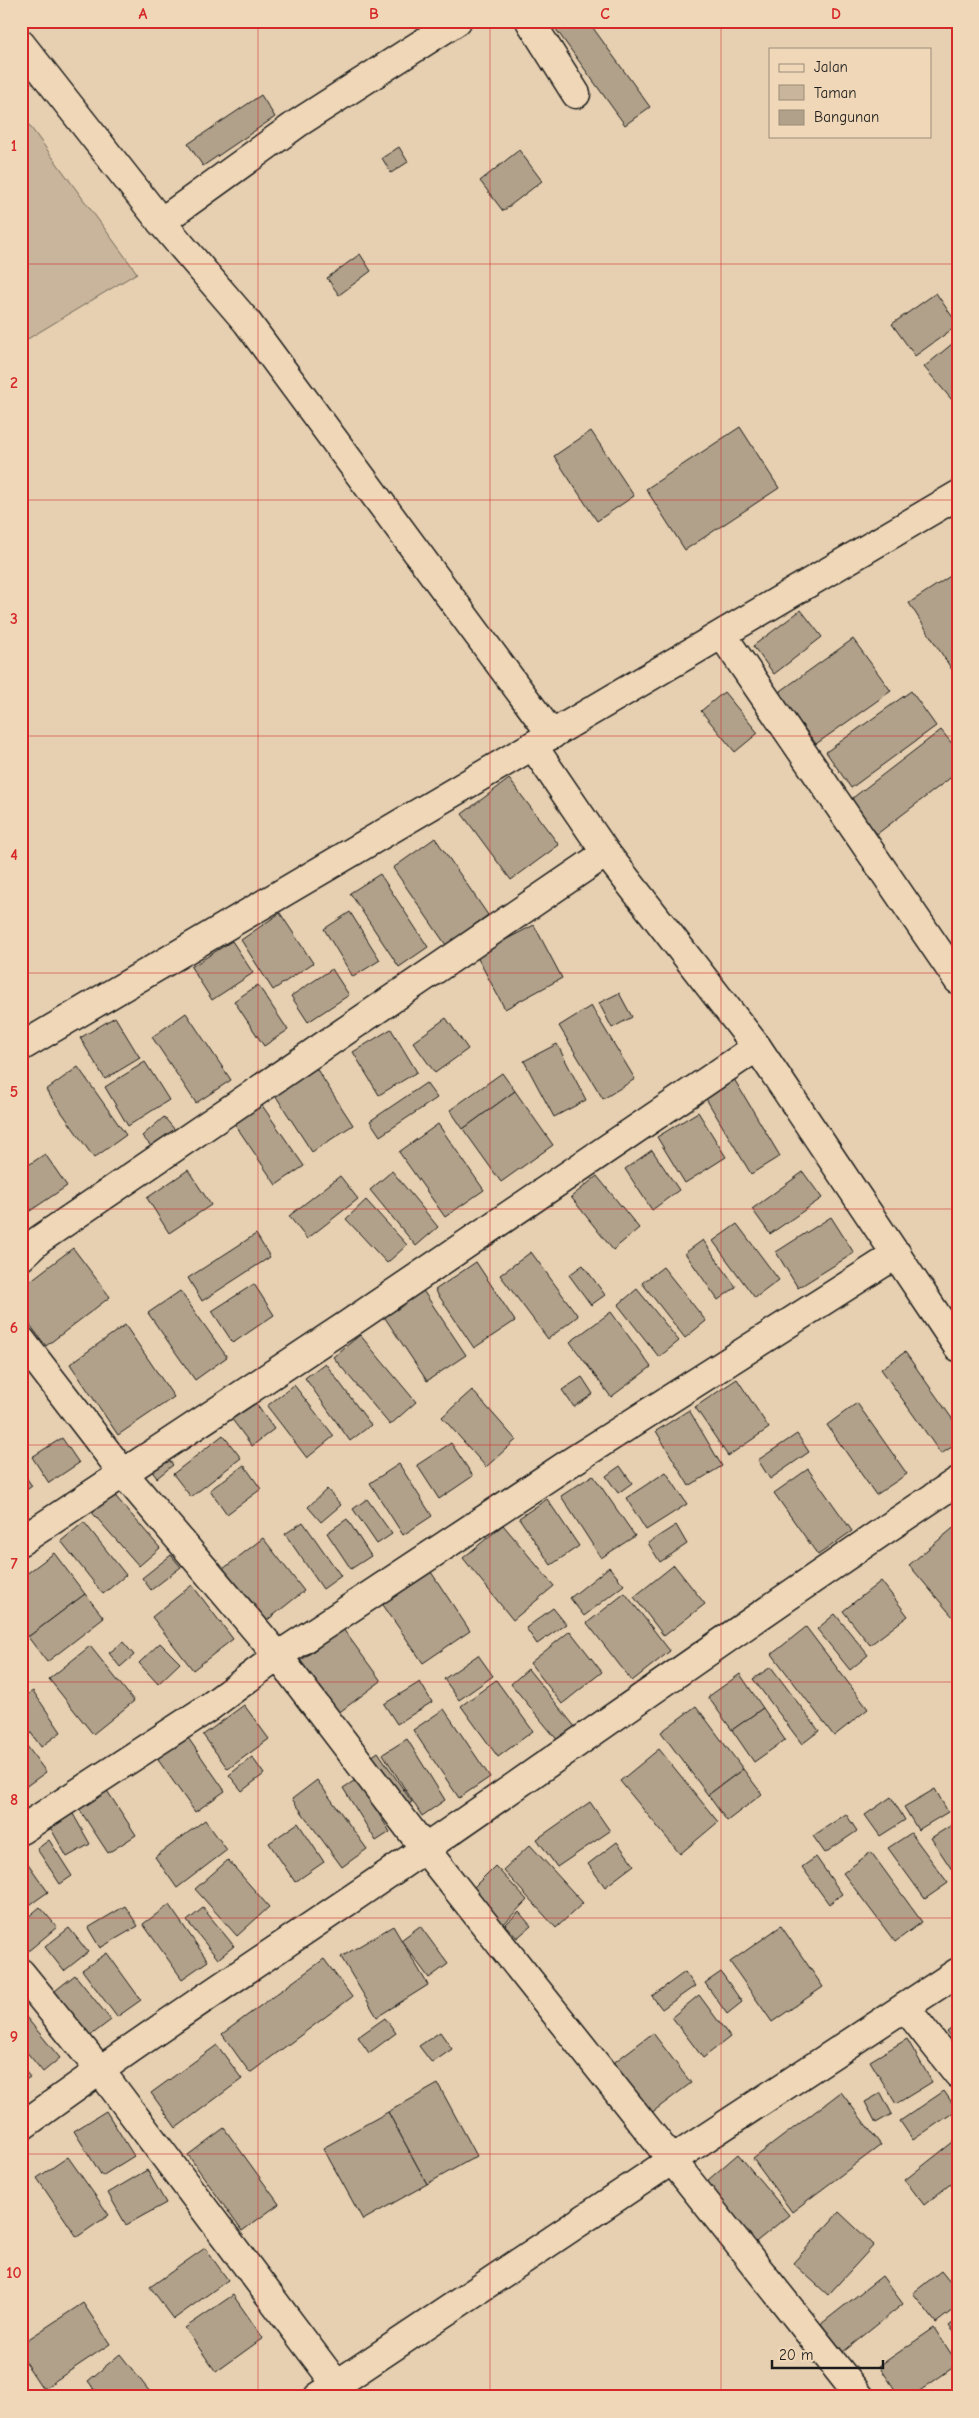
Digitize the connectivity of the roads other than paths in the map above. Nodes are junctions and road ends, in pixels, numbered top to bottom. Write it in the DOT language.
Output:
graph roads {
  1 [pos="457,21"];
  2 [pos="530,21"];
  3 [pos="21,44"];
  4 [pos="576,94"];
  5 [pos="161,222"];
  6 [pos="958,495"];
  7 [pos="722,636"];
  8 [pos="542,740"];
  9 [pos="606,853"];
  10 [pos="958,980"];
  11 [pos="21,1047"];
  12 [pos="757,1047"];
  13 [pos="897,1254"];
  14 [pos="21,1257"];
  15 [pos="21,1340"];
  16 [pos="958,1347"];
  17 [pos="124,1474"];
  18 [pos="958,1482"];
  19 [pos="21,1542"];
  20 [pos="278,1656"];
  21 [pos="21,1830"];
  22 [pos="425,1848"];
  23 [pos="958,1972"];
  24 [pos="21,1973"];
  25 [pos="905,2008"];
  26 [pos="99,2069"];
  27 [pos="958,2074"];
  28 [pos="21,2127"];
  29 [pos="672,2160"];
  30 [pos="327,2391"];
  31 [pos="860,2397"];
  1 -- 5 [label="street"];
  2 -- 4 [label="street"];
  3 -- 5 [label="street"];
  5 -- 8 [label="street"];
  6 -- 7 [label="street"];
  7 -- 8 [label="street"];
  7 -- 10 [label="street"];
  8 -- 9 [label="street"];
  8 -- 11 [label="street"];
  9 -- 12 [label="street"];
  9 -- 14 [label="street"];
  12 -- 13 [label="street"];
  12 -- 17 [label="street"];
  13 -- 16 [label="street"];
  13 -- 20 [label="street"];
  15 -- 17 [label="street"];
  17 -- 19 [label="street"];
  17 -- 20 [label="street"];
  18 -- 22 [label="street"];
  20 -- 21 [label="street"];
  20 -- 22 [label="street"];
  22 -- 26 [label="street"];
  22 -- 29 [label="street"];
  23 -- 25 [label="street"];
  24 -- 26 [label="street"];
  25 -- 27 [label="street"];
  25 -- 29 [label="street"];
  26 -- 28 [label="street"];
  26 -- 30 [label="street"];
  29 -- 30 [label="street"];
  29 -- 31 [label="street"];
}
